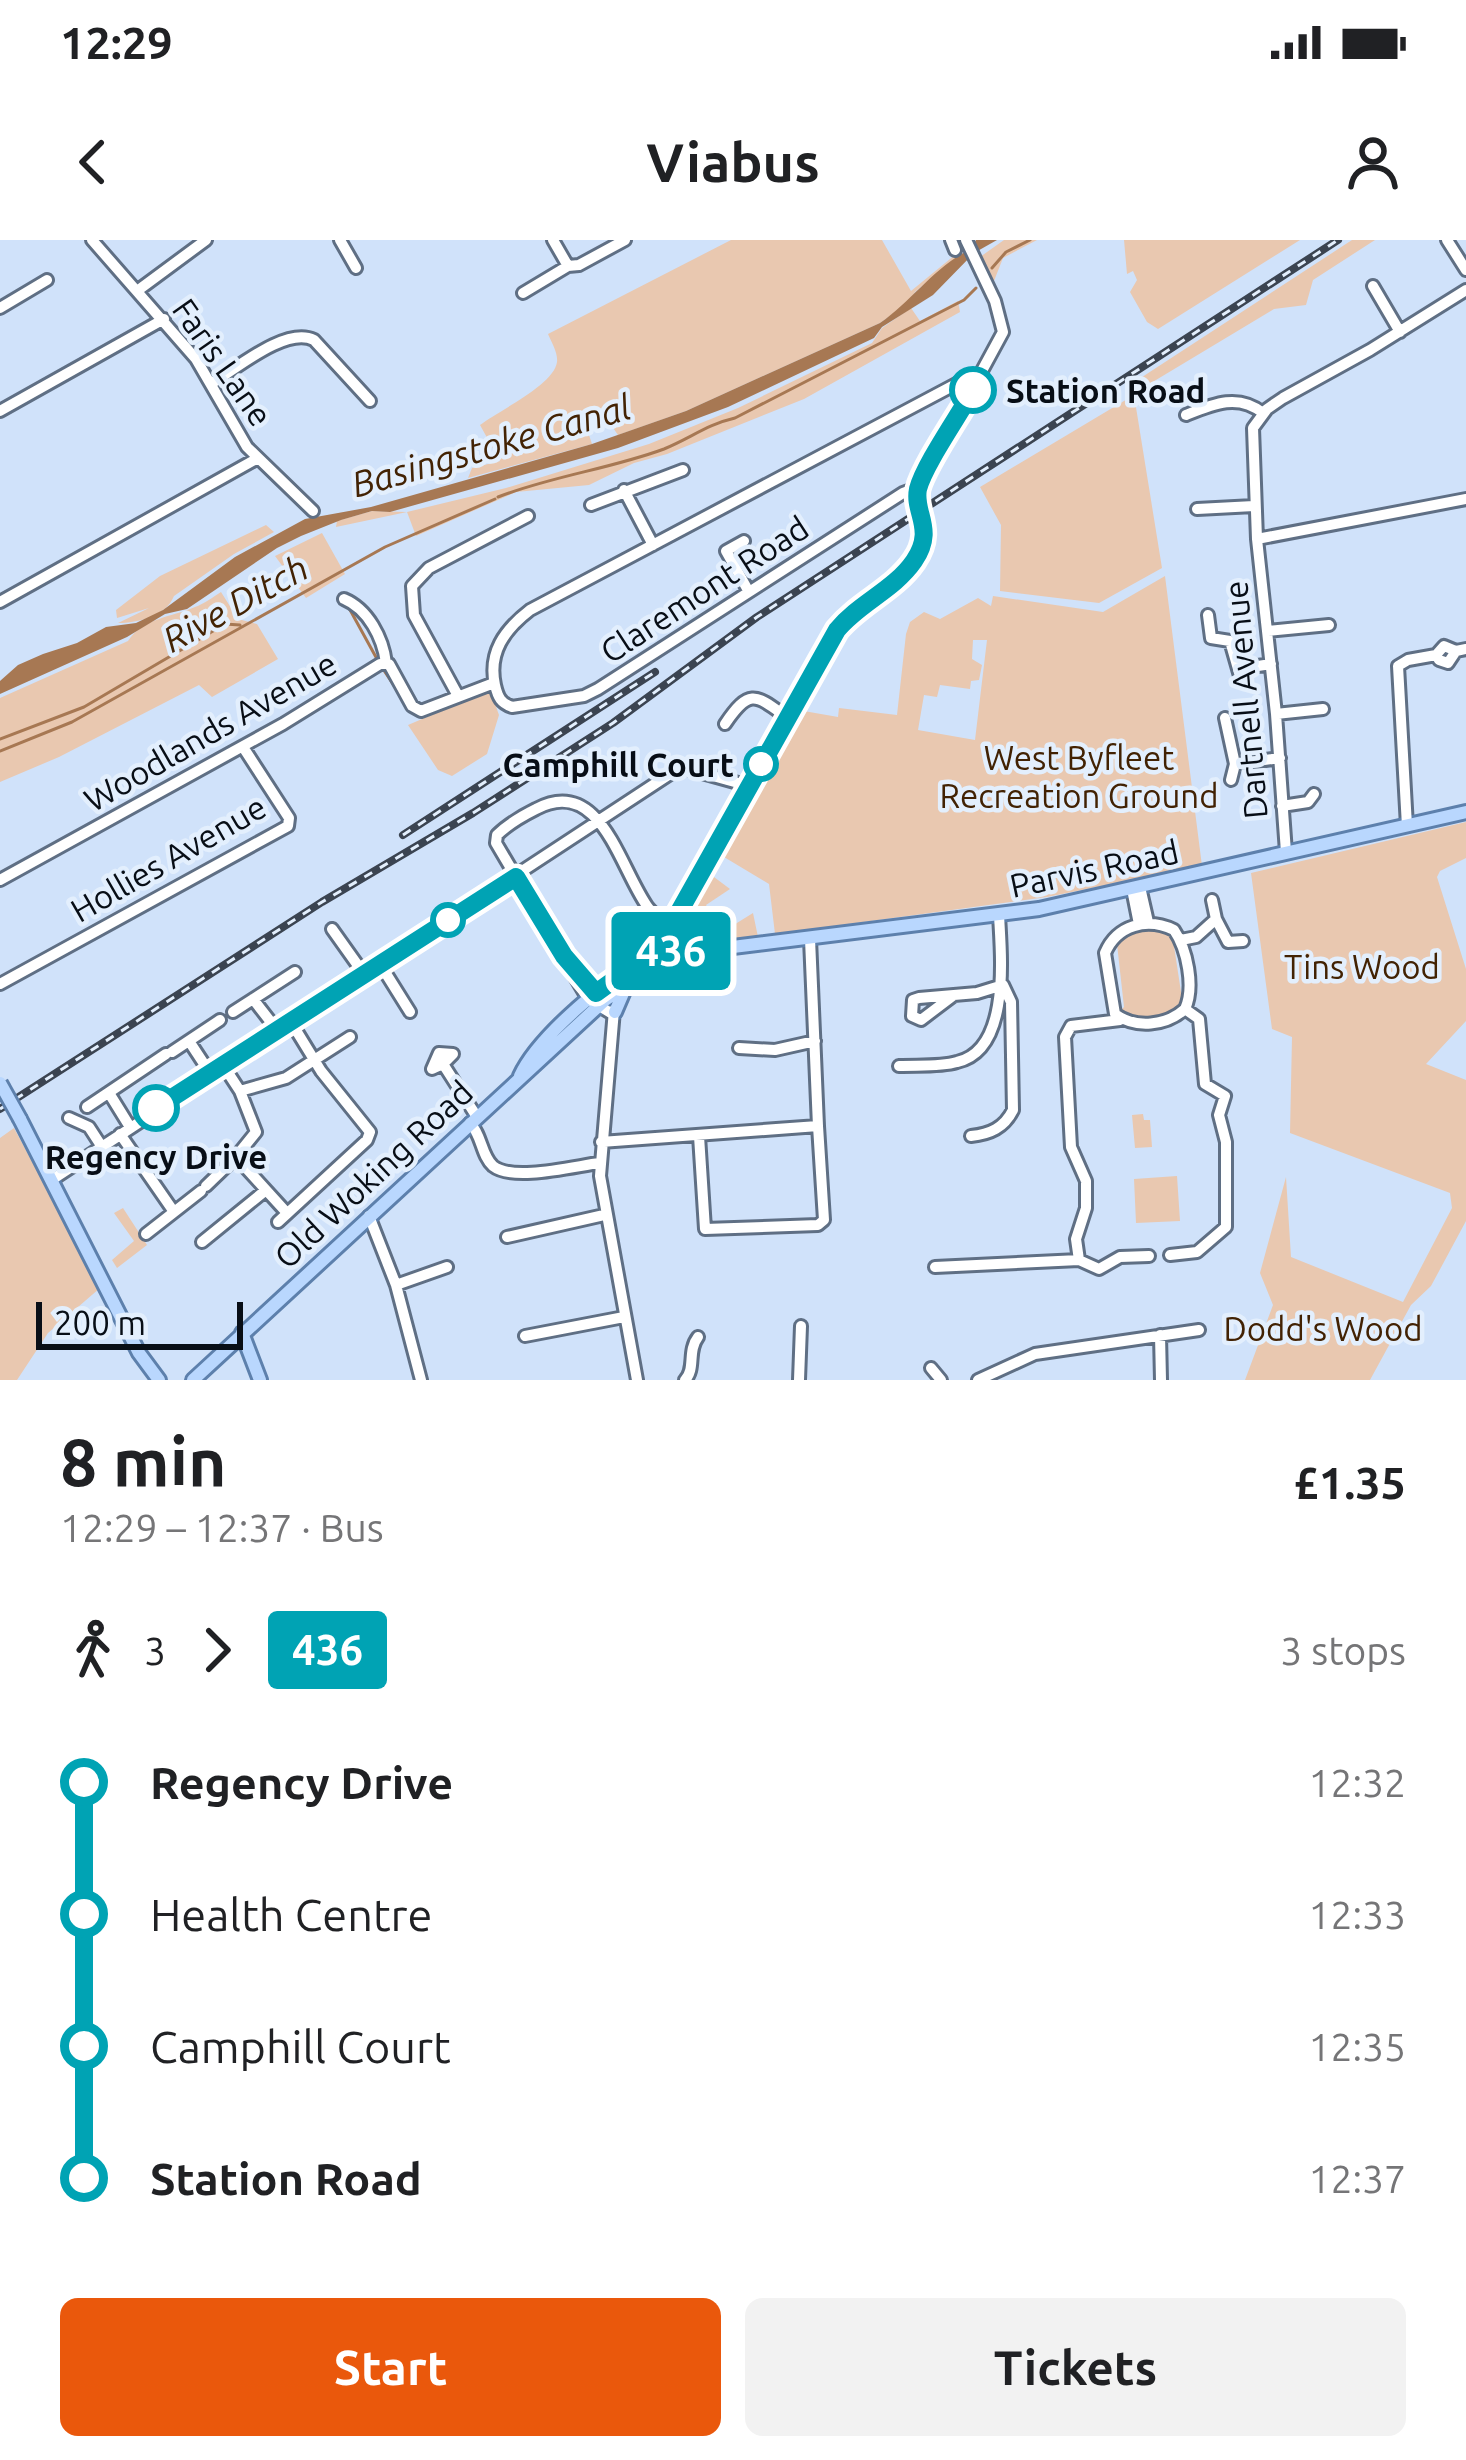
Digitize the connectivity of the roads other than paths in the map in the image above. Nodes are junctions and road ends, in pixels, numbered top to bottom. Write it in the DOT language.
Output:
graph roads {
  1 [pos="92,240"];
  2 [pos="206,240"];
  3 [pos="340,240"];
  4 [pos="553,240"];
  5 [pos="625,240"];
  6 [pos="1447,240"];
  7 [pos="967,242"];
  8 [pos="568,266"];
  9 [pos="356,268"];
  10 [pos="1466,270"];
  11 [pos="47,280"];
  12 [pos="1372,286"];
  13 [pos="1466,290"];
  14 [pos="137,291"];
  15 [pos="523,293"];
  16 [pos="0,308"];
  17 [pos="164,320"];
  18 [pos="1400,332"];
  19 [pos="977,383"];
  20 [pos="211,384"];
  21 [pos="370,401"];
  22 [pos="0,411"];
  23 [pos="1264,413"];
  24 [pos="1186,416"];
  25 [pos="258,458"];
  26 [pos="683,470"];
  27 [pos="919,487"];
  28 [pos="624,490"];
  29 [pos="1466,499"];
  30 [pos="591,505"];
  31 [pos="1254,506"];
  32 [pos="1197,509"];
  33 [pos="313,512"];
  34 [pos="518,517"];
  35 [pos="1257,539"];
  36 [pos="745,541"];
  37 [pos="652,545"];
  38 [pos="749,592"];
  39 [pos="344,599"];
  40 [pos="0,602"];
  41 [pos="1208,615"];
  42 [pos="1329,625"];
  43 [pos="1268,632"];
  44 [pos="1461,650"];
  45 [pos="386,663"];
  46 [pos="1271,664"];
  47 [pos="494,683"];
  48 [pos="457,694"];
  49 [pos="1323,709"];
  50 [pos="1276,714"];
  51 [pos="727,718"];
  52 [pos="788,718"];
  53 [pos="1225,718"];
  54 [pos="243,746"];
  55 [pos="1280,758"];
  56 [pos="1234,764"];
  57 [pos="1231,779"];
  58 [pos="749,786"];
  59 [pos="1313,802"];
  60 [pos="1282,806"];
  61 [pos="1466,812"];
  62 [pos="599,823"];
  63 [pos="1407,826"];
  64 [pos="1286,852"];
  65 [pos="516,877"];
  66 [pos="0,880"];
  67 [pos="1136,888"];
  68 [pos="1212,900"];
  69 [pos="999,915"];
  70 [pos="1216,919"];
  71 [pos="1144,923"];
  72 [pos="332,929"];
  73 [pos="667,929"];
  74 [pos="810,939"];
  75 [pos="1181,940"];
  76 [pos="1243,941"];
  77 [pos="667,958"];
  78 [pos="644,960"];
  79 [pos="380,964"];
  80 [pos="296,972"];
  81 [pos="364,974"];
  82 [pos="627,983"];
  83 [pos="0,984"];
  84 [pos="1003,985"];
  85 [pos="954,995"];
  86 [pos="253,999"];
  87 [pos="597,999"];
  88 [pos="1185,1010"];
  89 [pos="233,1012"];
  90 [pos="410,1012"];
  91 [pos="615,1014"];
  92 [pos="1120,1020"];
  93 [pos="220,1021"];
  94 [pos="290,1022"];
  95 [pos="277,1030"];
  96 [pos="350,1037"];
  97 [pos="189,1041"];
  98 [pos="815,1041"];
  99 [pos="740,1048"];
  100 [pos="315,1060"];
  101 [pos="443,1064"];
  102 [pos="223,1065"];
  103 [pos="899,1066"];
  104 [pos="210,1073"];
  105 [pos="0,1083"];
  106 [pos="240,1091"];
  107 [pos="109,1093"];
  108 [pos="473,1120"];
  109 [pos="818,1126"];
  110 [pos="125,1131"];
  111 [pos="699,1136"];
  112 [pos="971,1136"];
  113 [pos="601,1142"];
  114 [pos="102,1147"];
  115 [pos="236,1157"];
  116 [pos="599,1163"];
  117 [pos="53,1178"];
  118 [pos="266,1190"];
  119 [pos="174,1212"];
  120 [pos="604,1215"];
  121 [pos="369,1216"];
  122 [pos="146,1234"];
  123 [pos="511,1238"];
  124 [pos="202,1242"];
  125 [pos="1170,1255"];
  126 [pos="1149,1256"];
  127 [pos="1079,1260"];
  128 [pos="447,1267"];
  129 [pos="935,1268"];
  130 [pos="396,1285"];
  131 [pos="624,1317"];
  132 [pos="802,1326"];
  133 [pos="1199,1330"];
  134 [pos="242,1334"];
  135 [pos="525,1336"];
  136 [pos="1160,1336"];
  137 [pos="693,1340"];
  138 [pos="210,1361"];
  139 [pos="932,1368"];
  140 [pos="153,1377"];
  141 [pos="181,1380"];
  142 [pos="193,1380"];
  143 [pos="260,1380"];
  144 [pos="421,1380"];
  145 [pos="637,1380"];
  146 [pos="685,1380"];
  147 [pos="799,1380"];
  148 [pos="941,1380"];
  149 [pos="978,1380"];
  150 [pos="1161,1380"];
  1 -- 14 [label="street, Faris Lane"];
  2 -- 14 [label="street"];
  3 -- 9 [label="street"];
  4 -- 8 [label="street"];
  5 -- 8 [label="street"];
  6 -- 10 [label="street"];
  7 -- 19 [label="street"];
  8 -- 15 [label="street"];
  11 -- 16 [label="street"];
  12 -- 18 [label="street"];
  13 -- 18 [label="street"];
  14 -- 17 [label="street, Faris Lane"];
  17 -- 20 [label="street, Faris Lane"];
  17 -- 22 [label="street"];
  18 -- 23 [label="street"];
  19 -- 27 [label="street"];
  19 -- 37 [label="street"];
  20 -- 21 [label="street"];
  20 -- 25 [label="street, Faris Lane"];
  23 -- 24 [label="street"];
  23 -- 31 [label="street"];
  25 -- 33 [label="street, Faris Lane"];
  25 -- 40 [label="street"];
  26 -- 28 [label="street"];
  27 -- 38 [label="street, Claremont Road"];
  27 -- 52 [label="street"];
  28 -- 30 [label="street"];
  28 -- 37 [label="street"];
  29 -- 35 [label="street, Dartnell Avenue"];
  31 -- 32 [label="street"];
  31 -- 35 [label="street"];
  34 -- 48 [label="street"];
  35 -- 43 [label="street, Dartnell Avenue"];
  36 -- 38 [label="street"];
  37 -- 47 [label="street"];
  38 -- 47 [label="street, Claremont Road"];
  39 -- 45 [label="street"];
  41 -- 46 [label="street"];
  42 -- 43 [label="street"];
  43 -- 46 [label="street, Dartnell Avenue"];
  44 -- 63 [label="street"];
  45 -- 48 [label="street, Woodlands Avenue"];
  45 -- 54 [label="street, Woodlands Avenue"];
  46 -- 50 [label="street, Dartnell Avenue"];
  47 -- 48 [label="street, Woodlands Avenue"];
  49 -- 50 [label="street"];
  50 -- 55 [label="street, Dartnell Avenue"];
  51 -- 52 [label="street"];
  52 -- 58 [label="street"];
  53 -- 56 [label="street"];
  54 -- 66 [label="street, Woodlands Avenue"];
  54 -- 83 [label="street, Hollies Avenue"];
  55 -- 56 [label="street"];
  55 -- 60 [label="street, Dartnell Avenue"];
  56 -- 57 [label="street"];
  58 -- 62 [label="street"];
  58 -- 73 [label="street"];
  59 -- 60 [label="street"];
  60 -- 64 [label="street, Dartnell Avenue"];
  61 -- 63 [label="main road, Parvis Road"];
  62 -- 65 [label="street"];
  62 -- 65 [label="street"];
  62 -- 73 [label="street"];
  63 -- 64 [label="main road, Parvis Road"];
  64 -- 67 [label="main road, Parvis Road"];
  65 -- 79 [label="street"];
  65 -- 87 [label="street"];
  67 -- 69 [label="main road, Parvis Road"];
  67 -- 71 [label="street"];
  68 -- 70 [label="street"];
  69 -- 74 [label="main road, Parvis Road"];
  69 -- 84 [label="street"];
  70 -- 75 [label="street"];
  70 -- 76 [label="street"];
  71 -- 75 [label="street"];
  71 -- 92 [label="street"];
  72 -- 81 [label="street"];
  73 -- 77 [label="street"];
  73 -- 77 [label="street"];
  73 -- 78 [label="main road"];
  74 -- 77 [label="main road, Parvis Road"];
  74 -- 98 [label="street"];
  75 -- 88 [label="street"];
  77 -- 78 [label="main road, Old Woking Road"];
  77 -- 82 [label="main road, Old Woking Road"];
  78 -- 87 [label="main road, Old Woking Road"];
  79 -- 81 [label="street"];
  79 -- 90 [label="street"];
  80 -- 86 [label="street"];
  81 -- 94 [label="street"];
  82 -- 87 [label="main road, Old Woking Road"];
  82 -- 91 [label="main road"];
  84 -- 85 [label="street"];
  84 -- 103 [label="street"];
  84 -- 112 [label="street"];
  86 -- 89 [label="street"];
  86 -- 95 [label="street"];
  87 -- 91 [label="street"];
  87 -- 108 [label="main road, Old Woking Road"];
  88 -- 92 [label="street"];
  88 -- 125 [label="street"];
  91 -- 113 [label="street"];
  92 -- 127 [label="street"];
  93 -- 97 [label="street"];
  94 -- 95 [label="street"];
  94 -- 100 [label="street"];
  95 -- 102 [label="street"];
  96 -- 100 [label="street"];
  97 -- 104 [label="street"];
  97 -- 107 [label="street"];
  98 -- 99 [label="street"];
  98 -- 109 [label="street"];
  100 -- 106 [label="street"];
  100 -- 118 [label="street"];
  101 -- 108 [label="street"];
  102 -- 104 [label="street"];
  102 -- 106 [label="street"];
  104 -- 110 [label="street"];
  105 -- 117 [label="main road, bridge"];
  106 -- 115 [label="street"];
  107 -- 110 [label="street"];
  107 -- 114 [label="street"];
  108 -- 116 [label="street"];
  108 -- 121 [label="main road, Old Woking Road"];
  109 -- 111 [label="street"];
  109 -- 111 [label="street"];
  110 -- 114 [label="street"];
  110 -- 119 [label="street"];
  111 -- 113 [label="street"];
  113 -- 116 [label="street"];
  114 -- 117 [label="street"];
  115 -- 118 [label="street"];
  115 -- 119 [label="street"];
  116 -- 120 [label="street"];
  117 -- 140 [label="main road"];
  118 -- 124 [label="street"];
  119 -- 122 [label="street"];
  120 -- 123 [label="street"];
  120 -- 131 [label="street"];
  121 -- 130 [label="street"];
  121 -- 134 [label="main road, Old Woking Road"];
  126 -- 127 [label="street"];
  127 -- 129 [label="street"];
  128 -- 130 [label="street"];
  130 -- 144 [label="street"];
  131 -- 135 [label="street"];
  131 -- 145 [label="street"];
  132 -- 147 [label="street"];
  133 -- 136 [label="street"];
  134 -- 138 [label="main road, Old Woking Road"];
  134 -- 143 [label="main road"];
  136 -- 149 [label="street"];
  136 -- 150 [label="street"];
  137 -- 146 [label="street"];
  138 -- 141 [label="main road, Old Woking Road"];
  138 -- 142 [label="main road, Old Woking Road"];
  139 -- 148 [label="street"];
}
